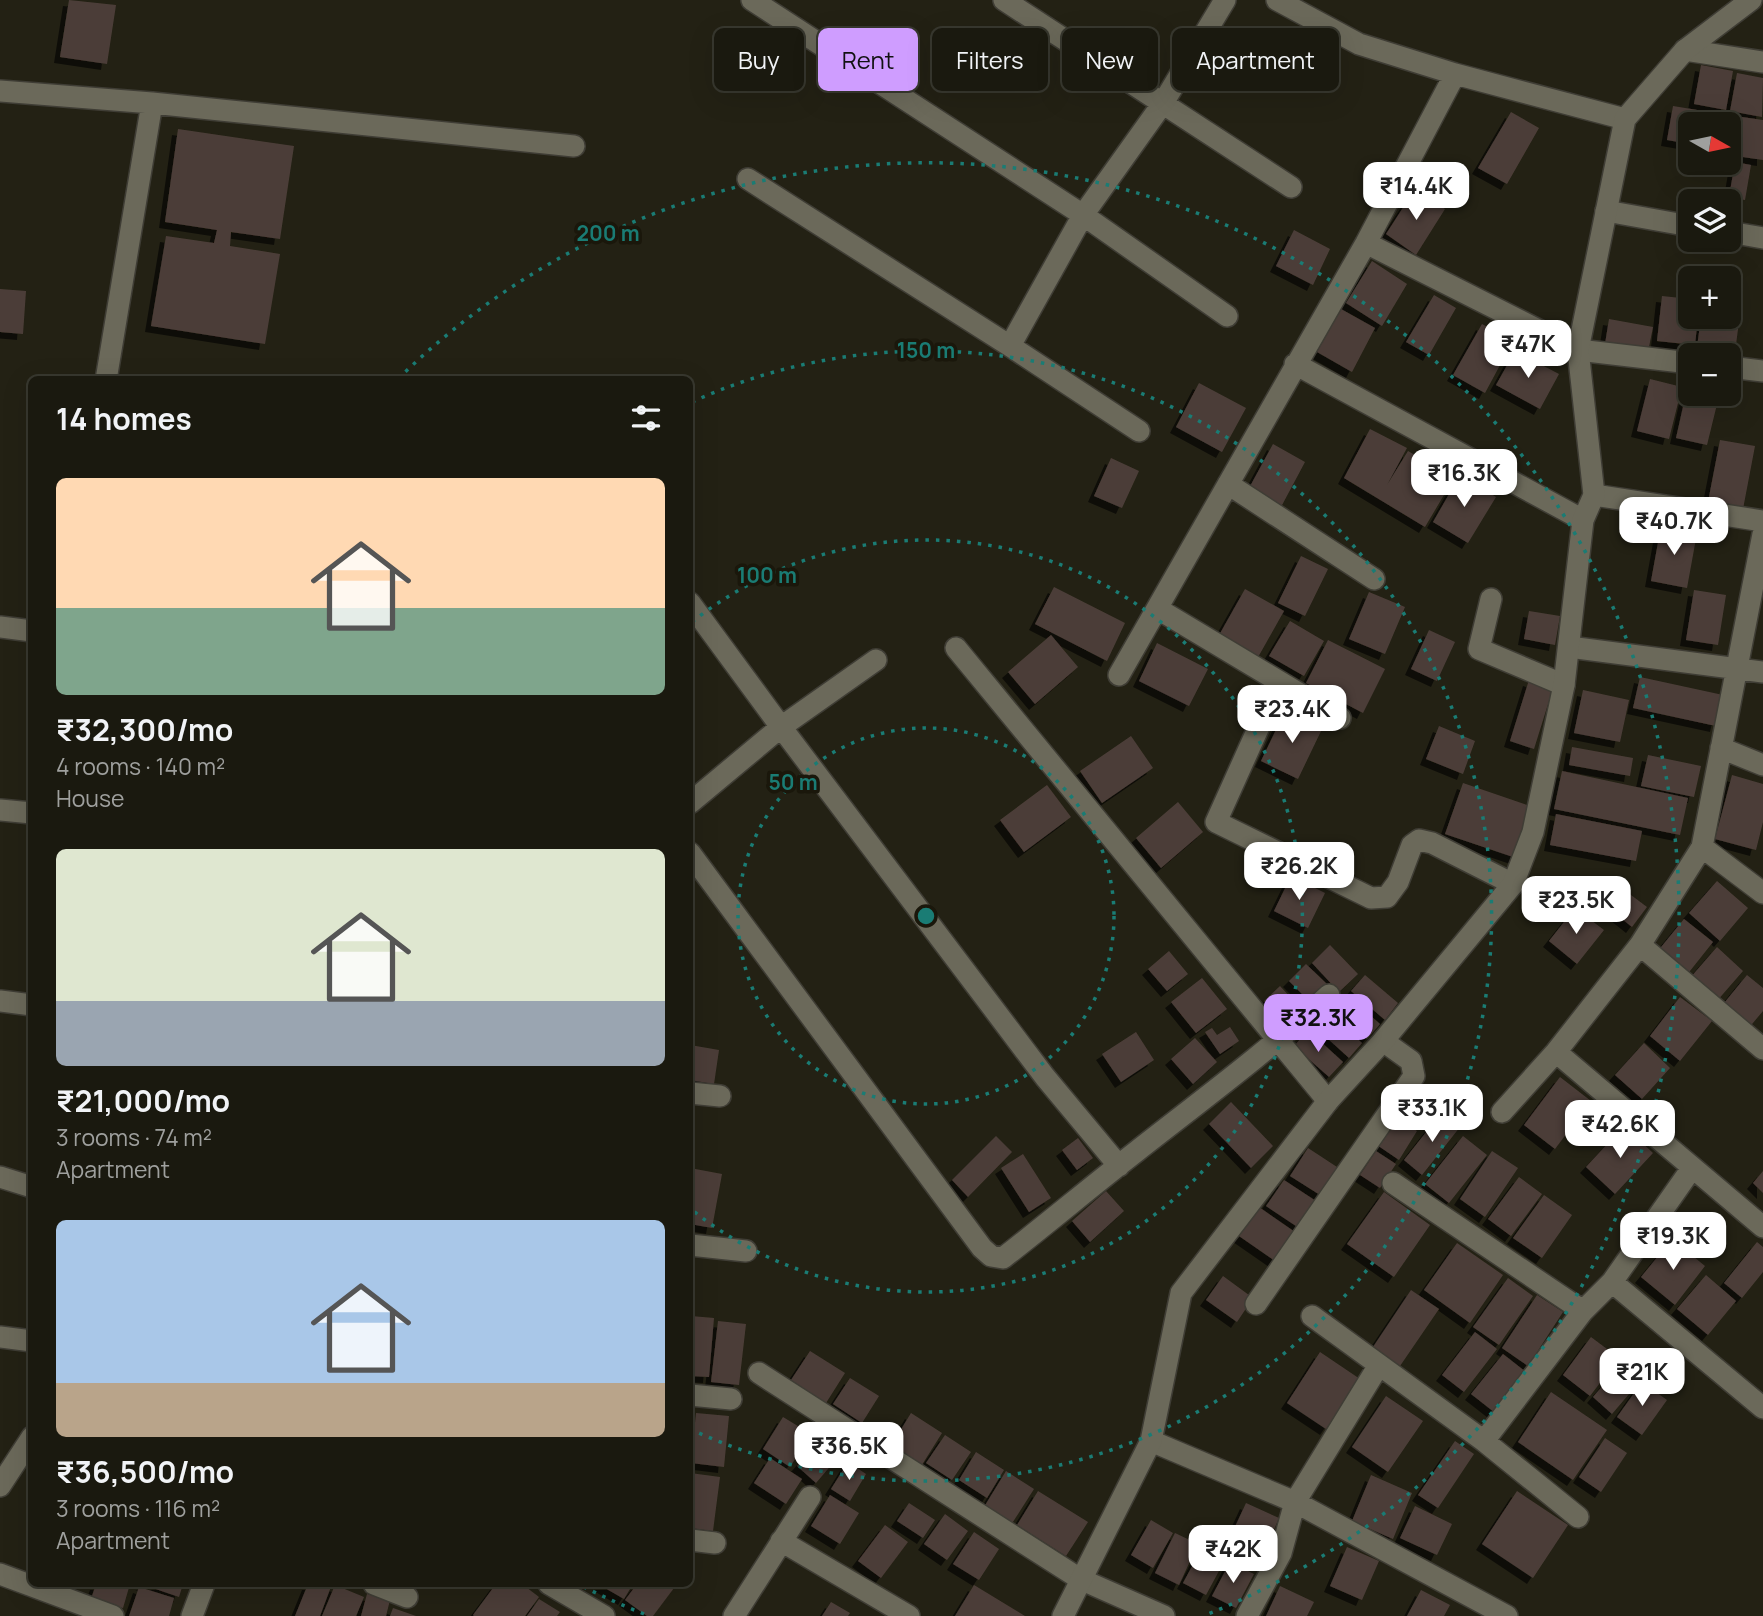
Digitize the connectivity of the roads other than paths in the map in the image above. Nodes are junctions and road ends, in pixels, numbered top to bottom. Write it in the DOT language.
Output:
graph roads {
  1 [pos="752,0"];
  2 [pos="1004,0"];
  3 [pos="1225,0"];
  4 [pos="1277,0"];
  5 [pos="1751,0"];
  6 [pos="1685,50"];
  7 [pos="1763,62"];
  8 [pos="1455,74"];
  9 [pos="0,91"];
  10 [pos="152,103"];
  11 [pos="1163,103"];
  12 [pos="1625,118"];
  13 [pos="574,146"];
  14 [pos="748,179"];
  15 [pos="1291,187"];
  16 [pos="1606,211"];
  17 [pos="1083,215"];
  18 [pos="1678,224"];
  19 [pos="1741,234"];
  20 [pos="1763,238"];
  21 [pos="1366,243"];
  22 [pos="1227,316"];
  23 [pos="1010,346"];
  24 [pos="1578,350"];
  25 [pos="1678,362"];
  26 [pos="1295,364"];
  27 [pos="1741,368"];
  28 [pos="1763,371"];
  29 [pos="107,376"];
  30 [pos="1139,431"];
  31 [pos="1228,484"];
  32 [pos="1594,495"];
  33 [pos="1583,520"];
  34 [pos="1763,521"];
  35 [pos="1763,534"];
  36 [pos="1374,579"];
  37 [pos="1491,599"];
  38 [pos="693,607"];
  39 [pos="1158,609"];
  40 [pos="0,628"];
  41 [pos="28,631"];
  42 [pos="1569,647"];
  43 [pos="956,648"];
  44 [pos="876,660"];
  45 [pos="1737,670"];
  46 [pos="1763,672"];
  47 [pos="1119,675"];
  48 [pos="1279,682"];
  49 [pos="1564,685"];
  50 [pos="1340,718"];
  51 [pos="781,727"];
  52 [pos="1721,748"];
  53 [pos="1763,765"];
  54 [pos="693,800"];
  55 [pos="0,810"];
  56 [pos="28,813"];
  57 [pos="1702,847"];
  58 [pos="693,857"];
  59 [pos="1513,884"];
  60 [pos="1763,893"];
  61 [pos="1640,945"];
  62 [pos="1329,995"];
  63 [pos="0,1002"];
  64 [pos="28,1005"];
  65 [pos="1278,1041"];
  66 [pos="1383,1041"];
  67 [pos="1763,1049"];
  68 [pos="1556,1052"];
  69 [pos="693,1093"];
  70 [pos="720,1096"];
  71 [pos="1328,1101"];
  72 [pos="1502,1112"];
  73 [pos="1119,1166"];
  74 [pos="1692,1168"];
  75 [pos="0,1177"];
  76 [pos="1393,1183"];
  77 [pos="28,1186"];
  78 [pos="1763,1227"];
  79 [pos="693,1245"];
  80 [pos="746,1251"];
  81 [pos="1612,1282"];
  82 [pos="1255,1304"];
  83 [pos="1583,1311"];
  84 [pos="1312,1316"];
  85 [pos="0,1337"];
  86 [pos="28,1340"];
  87 [pos="1379,1365"];
  88 [pos="759,1373"];
  89 [pos="693,1395"];
  90 [pos="731,1399"];
  91 [pos="1763,1408"];
  92 [pos="1151,1441"];
  93 [pos="1484,1441"];
  94 [pos="28,1443"];
  95 [pos="1,1483"];
  96 [pos="810,1497"];
  97 [pos="1296,1502"];
  98 [pos="1578,1517"];
  99 [pos="693,1540"];
  100 [pos="781,1541"];
  101 [pos="715,1543"];
  102 [pos="0,1574"];
  103 [pos="1080,1579"];
  104 [pos="28,1584"];
  105 [pos="35,1587"];
  106 [pos="203,1587"];
  107 [pos="382,1587"];
  108 [pos="554,1587"];
  109 [pos="407,1597"];
  110 [pos="113,1616"];
  111 [pos="192,1616"];
  112 [pos="604,1616"];
  113 [pos="734,1616"];
  114 [pos="909,1616"];
  115 [pos="1063,1616"];
  116 [pos="1164,1616"];
  117 [pos="1247,1616"];
  118 [pos="1507,1616"];
  1 -- 17 [label="street"];
  2 -- 11 [label="street"];
  3 -- 11 [label="street"];
  4 -- 8 [label="street"];
  5 -- 6 [label="street"];
  6 -- 7 [label="street"];
  6 -- 12 [label="street"];
  8 -- 12 [label="street"];
  8 -- 21 [label="street"];
  9 -- 10 [label="street"];
  10 -- 13 [label="street"];
  10 -- 29 [label="street"];
  11 -- 15 [label="street"];
  11 -- 17 [label="street"];
  12 -- 16 [label="street"];
  14 -- 23 [label="street"];
  16 -- 18 [label="street"];
  16 -- 24 [label="street"];
  17 -- 22 [label="street"];
  17 -- 23 [label="street"];
  19 -- 20 [label="street"];
  21 -- 24 [label="street"];
  21 -- 26 [label="street"];
  23 -- 30 [label="street"];
  24 -- 25 [label="street"];
  24 -- 32 [label="street"];
  26 -- 31 [label="street"];
  26 -- 33 [label="street"];
  27 -- 28 [label="street"];
  31 -- 36 [label="street"];
  31 -- 39 [label="street"];
  32 -- 33 [label="street"];
  32 -- 34 [label="street"];
  33 -- 42 [label="street"];
  35 -- 45 [label="street"];
  37 -- 49 [label="street"];
  38 -- 51 [label="street"];
  39 -- 47 [label="street"];
  39 -- 48 [label="street"];
  40 -- 41 [label="street"];
  42 -- 45 [label="street"];
  42 -- 49 [label="street"];
  43 -- 65 [label="street"];
  44 -- 51 [label="street"];
  45 -- 46 [label="street"];
  45 -- 52 [label="street"];
  48 -- 50 [label="street"];
  48 -- 59 [label="street"];
  49 -- 59 [label="street"];
  51 -- 54 [label="street"];
  51 -- 73 [label="street"];
  52 -- 53 [label="street"];
  52 -- 57 [label="street"];
  55 -- 56 [label="street"];
  57 -- 60 [label="street"];
  57 -- 61 [label="street"];
  58 -- 73 [label="street"];
  59 -- 66 [label="street"];
  61 -- 67 [label="street"];
  61 -- 68 [label="street"];
  62 -- 65 [label="street"];
  63 -- 64 [label="street"];
  65 -- 71 [label="street"];
  65 -- 73 [label="street"];
  66 -- 71 [label="street"];
  66 -- 82 [label="street"];
  68 -- 72 [label="street"];
  68 -- 74 [label="street"];
  69 -- 70 [label="street"];
  71 -- 92 [label="street"];
  74 -- 78 [label="street"];
  74 -- 81 [label="street"];
  75 -- 77 [label="street"];
  76 -- 83 [label="street"];
  79 -- 80 [label="street"];
  81 -- 83 [label="street"];
  81 -- 91 [label="street"];
  83 -- 93 [label="street"];
  84 -- 87 [label="street"];
  85 -- 86 [label="street"];
  87 -- 93 [label="street"];
  87 -- 97 [label="street"];
  88 -- 103 [label="street"];
  89 -- 90 [label="street"];
  92 -- 97 [label="street"];
  92 -- 103 [label="street"];
  93 -- 98 [label="street"];
  94 -- 95 [label="street"];
  96 -- 100 [label="street"];
  97 -- 117 [label="street"];
  97 -- 118 [label="street"];
  99 -- 101 [label="street"];
  100 -- 113 [label="street"];
  100 -- 114 [label="street"];
  102 -- 104 [label="street"];
  103 -- 115 [label="street"];
  103 -- 116 [label="street"];
  105 -- 110 [label="street"];
  106 -- 111 [label="street"];
  107 -- 109 [label="street"];
  108 -- 112 [label="street"];
}
